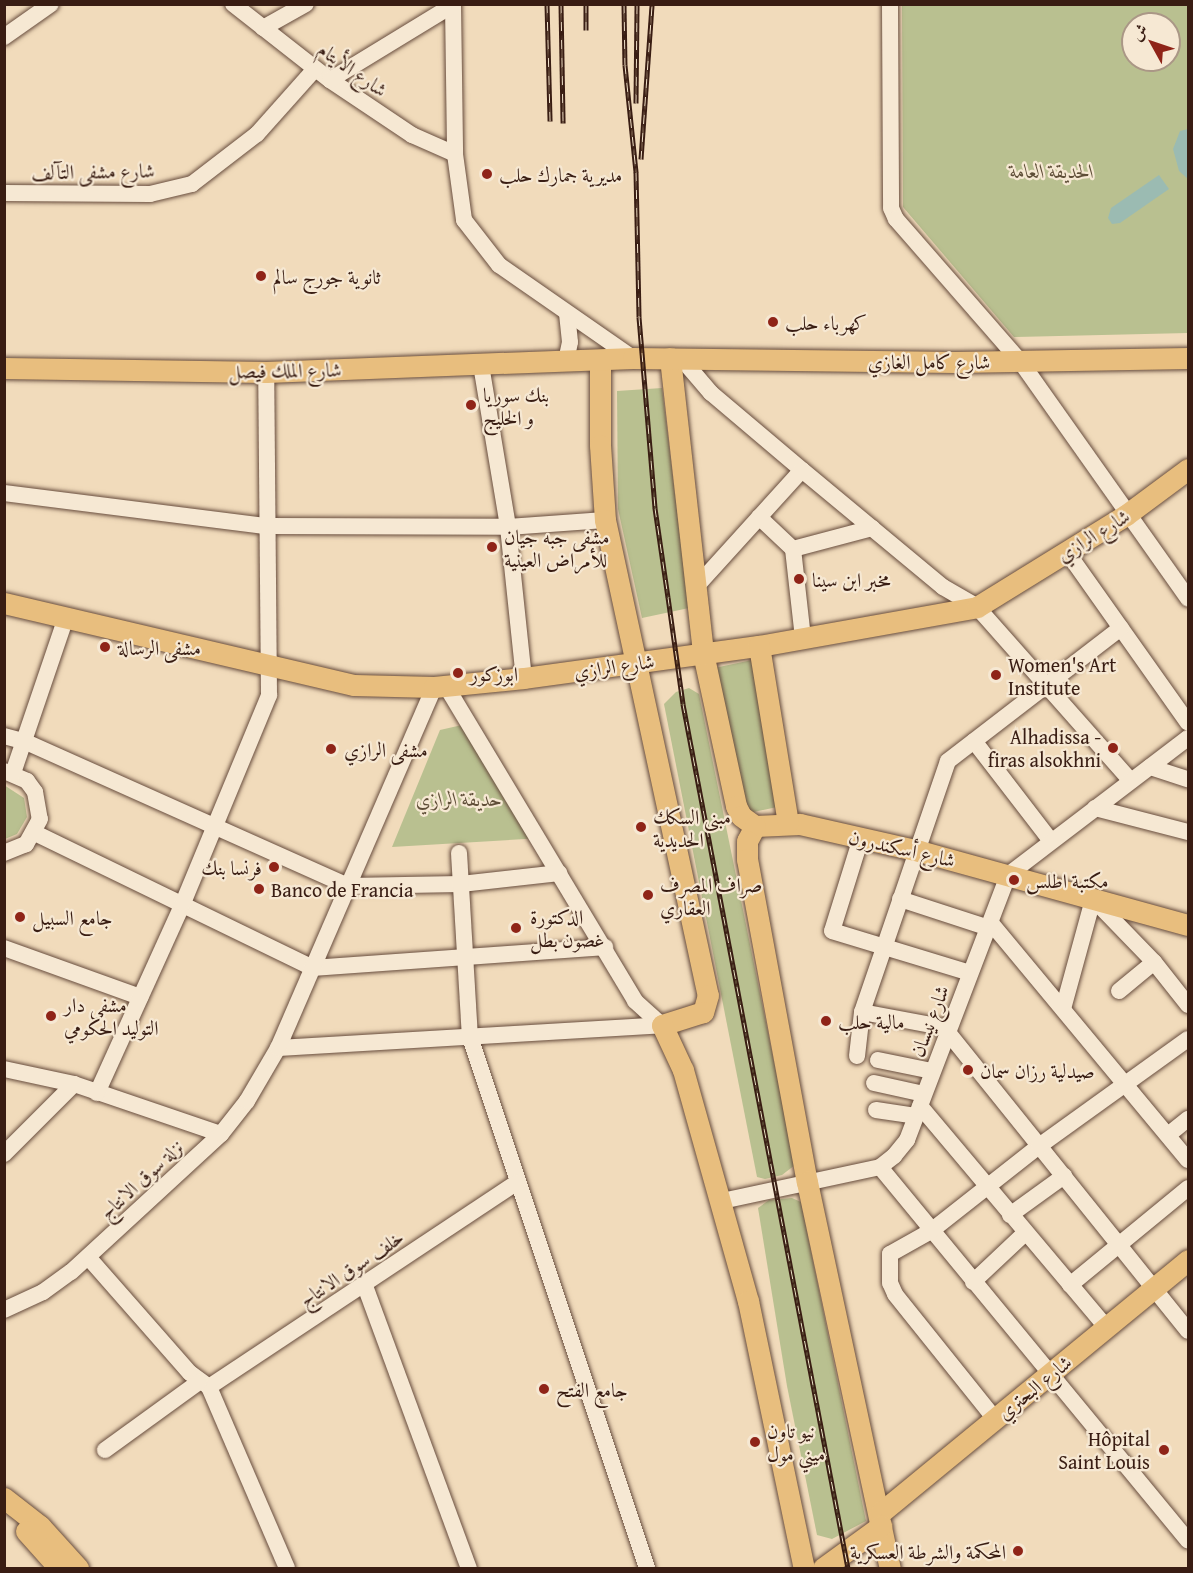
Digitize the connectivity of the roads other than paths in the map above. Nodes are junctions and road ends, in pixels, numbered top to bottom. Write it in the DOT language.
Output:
graph roads {
  1 [pos="51,4"];
  2 [pos="233,4"];
  3 [pos="306,4"];
  4 [pos="890,4"];
  5 [pos="453,5"];
  6 [pos="264,28"];
  7 [pos="4,37"];
  8 [pos="315,69"];
  9 [pos="330,80"];
  10 [pos="455,154"];
  11 [pos="4,193"];
  12 [pos="567,314"];
  13 [pos="633,358"];
  14 [pos="675,358"];
  15 [pos="1188,358"];
  16 [pos="600,361"];
  17 [pos="566,362"];
  18 [pos="1020,362"];
  19 [pos="481,364"];
  20 [pos="4,368"];
  21 [pos="266,372"];
  22 [pos="1188,469"];
  23 [pos="802,470"];
  24 [pos="4,493"];
  25 [pos="1126,515"];
  26 [pos="759,517"];
  27 [pos="605,520"];
  28 [pos="267,526"];
  29 [pos="508,527"];
  30 [pos="872,528"];
  31 [pos="793,549"];
  32 [pos="1067,552"];
  33 [pos="695,588"];
  34 [pos="1188,598"];
  35 [pos="4,603"];
  36 [pos="977,607"];
  37 [pos="66,617"];
  38 [pos="1121,628"];
  39 [pos="802,638"];
  40 [pos="759,646"];
  41 [pos="703,653"];
  42 [pos="636,664"];
  43 [pos="271,665"];
  44 [pos="524,678"];
  45 [pos="1047,686"];
  46 [pos="440,687"];
  47 [pos="1188,723"];
  48 [pos="4,735"];
  49 [pos="1188,738"];
  50 [pos="26,741"];
  51 [pos="974,741"];
  52 [pos="1150,767"];
  53 [pos="9,772"];
  54 [pos="1188,779"];
  55 [pos="1131,781"];
  56 [pos="1095,808"];
  57 [pos="788,823"];
  58 [pos="755,826"];
  59 [pos="214,827"];
  60 [pos="1188,832"];
  61 [pos="35,833"];
  62 [pos="861,838"];
  63 [pos="1051,841"];
  64 [pos="919,851"];
  65 [pos="4,853"];
  66 [pos="459,853"];
  67 [pos="559,873"];
  68 [pos="1008,875"];
  69 [pos="461,884"];
  70 [pos="348,886"];
  71 [pos="900,899"];
  72 [pos="1093,899"];
  73 [pos="183,903"];
  74 [pos="990,925"];
  75 [pos="1188,925"];
  76 [pos="883,944"];
  77 [pos="605,947"];
  78 [pos="4,948"];
  79 [pos="467,957"];
  80 [pos="1154,962"];
  81 [pos="313,968"];
  82 [pos="970,973"];
  83 [pos="1119,991"];
  84 [pos="140,997"];
  85 [pos="1188,1005"];
  86 [pos="1063,1009"];
  87 [pos="862,1012"];
  88 [pos="662,1025"];
  89 [pos="947,1029"];
  90 [pos="470,1037"];
  91 [pos="1188,1039"];
  92 [pos="278,1048"];
  93 [pos="857,1056"];
  94 [pos="878,1060"];
  95 [pos="4,1068"];
  96 [pos="932,1071"];
  97 [pos="874,1083"];
  98 [pos="74,1084"];
  99 [pos="1126,1084"];
  100 [pos="97,1093"];
  101 [pos="920,1105"];
  102 [pos="876,1110"];
  103 [pos="1188,1119"];
  104 [pos="221,1134"];
  105 [pos="1168,1135"];
  106 [pos="1039,1146"];
  107 [pos="4,1154"];
  108 [pos="1188,1160"];
  109 [pos="880,1167"];
  110 [pos="1064,1176"];
  111 [pos="807,1182"];
  112 [pos="516,1183"];
  113 [pos="987,1188"];
  114 [pos="1188,1188"];
  115 [pos="722,1202"];
  116 [pos="1010,1215"];
  117 [pos="931,1231"];
  118 [pos="1025,1233"];
  119 [pos="1118,1244"];
  120 [pos="88,1257"];
  121 [pos="1188,1260"];
  122 [pos="973,1282"];
  123 [pos="1070,1285"];
  124 [pos="365,1286"];
  125 [pos="1154,1288"];
  126 [pos="4,1310"];
  127 [pos="1107,1328"];
  128 [pos="1188,1331"];
  129 [pos="1050,1374"];
  130 [pos="204,1384"];
  131 [pos="995,1419"];
  132 [pos="105,1450"];
  133 [pos="4,1498"];
  134 [pos="4,1514"];
  135 [pos="881,1526"];
  136 [pos="1188,1541"];
  137 [pos="59,1569"];
  138 [pos="78,1569"];
  139 [pos="287,1569"];
  140 [pos="469,1569"];
  141 [pos="647,1569"];
  142 [pos="804,1569"];
  143 [pos="823,1569"];
  144 [pos="843,1569"];
  145 [pos="890,1569"];
  1 -- 7 [label="street"];
  2 -- 6 [label="street, شارع الأيتام"];
  3 -- 6 [label="street"];
  4 -- 18 [label="street"];
  5 -- 9 [label="street"];
  5 -- 10 [label="street"];
  6 -- 8 [label="street, شارع الأيتام"];
  8 -- 9 [label="street, شارع الأيتام"];
  8 -- 11 [label="street, شارع مشفى التآلف"];
  9 -- 10 [label="street, شارع الأيتام"];
  10 -- 12 [label="street"];
  12 -- 13 [label="street"];
  12 -- 17 [label="street"];
  13 -- 14 [label="main road, شارع الملك فيصل"];
  13 -- 16 [label="main road, شارع الملك فيصل"];
  14 -- 18 [label="main road, شارع كامل الغازي"];
  14 -- 23 [label="street"];
  14 -- 33 [label="main road"];
  15 -- 18 [label="main road, شارع كامل الغازي"];
  16 -- 17 [label="main road, شارع الملك فيصل"];
  16 -- 27 [label="main road"];
  17 -- 19 [label="main road, شارع الملك فيصل"];
  18 -- 25 [label="street"];
  19 -- 21 [label="main road, شارع الملك فيصل"];
  19 -- 29 [label="street"];
  20 -- 21 [label="main road, شارع الملك فيصل"];
  21 -- 28 [label="street"];
  22 -- 25 [label="main road, شارع الرازي"];
  23 -- 26 [label="street"];
  23 -- 30 [label="street"];
  24 -- 28 [label="street"];
  25 -- 32 [label="main road, شارع الرازي"];
  25 -- 34 [label="street"];
  26 -- 31 [label="street"];
  26 -- 33 [label="street"];
  27 -- 29 [label="street"];
  27 -- 42 [label="main road"];
  28 -- 29 [label="street"];
  28 -- 43 [label="street"];
  29 -- 44 [label="street"];
  30 -- 31 [label="street"];
  30 -- 36 [label="street"];
  31 -- 39 [label="street"];
  32 -- 36 [label="main road, شارع الرازي"];
  32 -- 38 [label="street"];
  33 -- 41 [label="main road"];
  35 -- 37 [label="main road, شارع الرازي"];
  36 -- 39 [label="main road, شارع الرازي"];
  36 -- 45 [label="street"];
  37 -- 43 [label="main road, شارع الرازي"];
  37 -- 50 [label="street"];
  38 -- 45 [label="street"];
  38 -- 47 [label="street"];
  39 -- 40 [label="main road, شارع الرازي"];
  40 -- 41 [label="main road, شارع الرازي"];
  40 -- 57 [label="main road"];
  41 -- 42 [label="main road, شارع الرازي"];
  41 -- 58 [label="main road"];
  42 -- 44 [label="main road, شارع الرازي"];
  42 -- 88 [label="main road"];
  43 -- 46 [label="main road, شارع الرازي"];
  43 -- 59 [label="street"];
  44 -- 46 [label="main road, شارع الرازي"];
  45 -- 51 [label="street"];
  45 -- 55 [label="street"];
  46 -- 67 [label="street"];
  46 -- 70 [label="street, نزلة سوق الانتاج"];
  48 -- 50 [label="street"];
  49 -- 52 [label="street"];
  50 -- 53 [label="street"];
  50 -- 59 [label="street"];
  51 -- 63 [label="street"];
  51 -- 64 [label="street"];
  52 -- 54 [label="street"];
  52 -- 55 [label="street"];
  53 -- 61 [label="street"];
  55 -- 56 [label="street"];
  56 -- 60 [label="street"];
  56 -- 63 [label="street"];
  57 -- 58 [label="main road, شارع أسكندرون"];
  57 -- 62 [label="main road, شارع أسكندرون"];
  58 -- 111 [label="main road"];
  59 -- 70 [label="street"];
  59 -- 73 [label="street"];
  61 -- 65 [label="street"];
  61 -- 73 [label="street"];
  62 -- 64 [label="main road, شارع أسكندرون"];
  62 -- 76 [label="street"];
  63 -- 68 [label="street"];
  64 -- 68 [label="main road, شارع أسكندرون"];
  64 -- 71 [label="street"];
  66 -- 69 [label="street"];
  67 -- 69 [label="street"];
  67 -- 77 [label="street"];
  68 -- 72 [label="main road, شارع أسكندرون"];
  68 -- 74 [label="street, شارع نيسان"];
  69 -- 70 [label="street"];
  69 -- 79 [label="street"];
  70 -- 81 [label="street, نزلة سوق الانتاج"];
  71 -- 74 [label="street"];
  71 -- 76 [label="street"];
  72 -- 75 [label="main road, شارع أسكندرون"];
  72 -- 80 [label="street"];
  72 -- 86 [label="street"];
  73 -- 81 [label="street"];
  73 -- 84 [label="street"];
  74 -- 82 [label="street, شارع نيسان"];
  74 -- 86 [label="street"];
  76 -- 82 [label="street"];
  76 -- 87 [label="street"];
  77 -- 79 [label="street"];
  77 -- 88 [label="street"];
  78 -- 84 [label="street"];
  79 -- 81 [label="street"];
  79 -- 90 [label="street"];
  80 -- 83 [label="street"];
  80 -- 85 [label="street"];
  81 -- 92 [label="street, نزلة سوق الانتاج"];
  82 -- 89 [label="street, شارع نيسان"];
  84 -- 100 [label="street"];
  86 -- 99 [label="street"];
  87 -- 89 [label="street"];
  87 -- 93 [label="street"];
  88 -- 90 [label="street"];
  88 -- 115 [label="main road"];
  89 -- 96 [label="street, شارع نيسان"];
  89 -- 106 [label="street"];
  90 -- 92 [label="street"];
  90 -- 112 [label="street"];
  91 -- 99 [label="street"];
  92 -- 104 [label="street, نزلة سوق الانتاج"];
  94 -- 96 [label="street"];
  95 -- 98 [label="street"];
  96 -- 101 [label="street, شارع نيسان"];
  97 -- 101 [label="street"];
  98 -- 100 [label="street"];
  98 -- 107 [label="street"];
  99 -- 105 [label="street"];
  99 -- 106 [label="street"];
  100 -- 104 [label="street"];
  101 -- 102 [label="street"];
  101 -- 109 [label="street, شارع نيسان"];
  101 -- 113 [label="street"];
  103 -- 105 [label="street"];
  104 -- 120 [label="street, نزلة سوق الانتاج"];
  105 -- 108 [label="street"];
  106 -- 110 [label="street"];
  106 -- 113 [label="street"];
  109 -- 111 [label="street"];
  109 -- 117 [label="street"];
  110 -- 116 [label="street"];
  110 -- 119 [label="street"];
  111 -- 115 [label="street"];
  111 -- 135 [label="main road"];
  112 -- 124 [label="street, خلف سوق الانتاج"];
  112 -- 141 [label="street"];
  113 -- 116 [label="street"];
  113 -- 117 [label="street"];
  114 -- 119 [label="street"];
  115 -- 142 [label="main road"];
  116 -- 118 [label="street"];
  117 -- 122 [label="street"];
  117 -- 131 [label="street"];
  118 -- 122 [label="street"];
  118 -- 123 [label="street"];
  119 -- 123 [label="street"];
  119 -- 125 [label="street"];
  120 -- 126 [label="street, نزلة سوق الانتاج"];
  120 -- 130 [label="street"];
  121 -- 125 [label="main road, شارع البحتري"];
  122 -- 129 [label="street"];
  123 -- 127 [label="street"];
  124 -- 130 [label="street, خلف سوق الانتاج"];
  124 -- 140 [label="street"];
  125 -- 127 [label="main road, شارع البحتري"];
  125 -- 128 [label="street"];
  127 -- 129 [label="main road, شارع البحتري"];
  129 -- 131 [label="main road, شارع البحتري"];
  129 -- 136 [label="street"];
  130 -- 132 [label="street, خلف سوق الانتاج"];
  130 -- 139 [label="street"];
  131 -- 135 [label="main road, شارع البحتري"];
  133 -- 138 [label="main road"];
  134 -- 137 [label="main road"];
  135 -- 143 [label="main road, شارع البحتري"];
  135 -- 144 [label="main road"];
  135 -- 145 [label="main road"];
}
